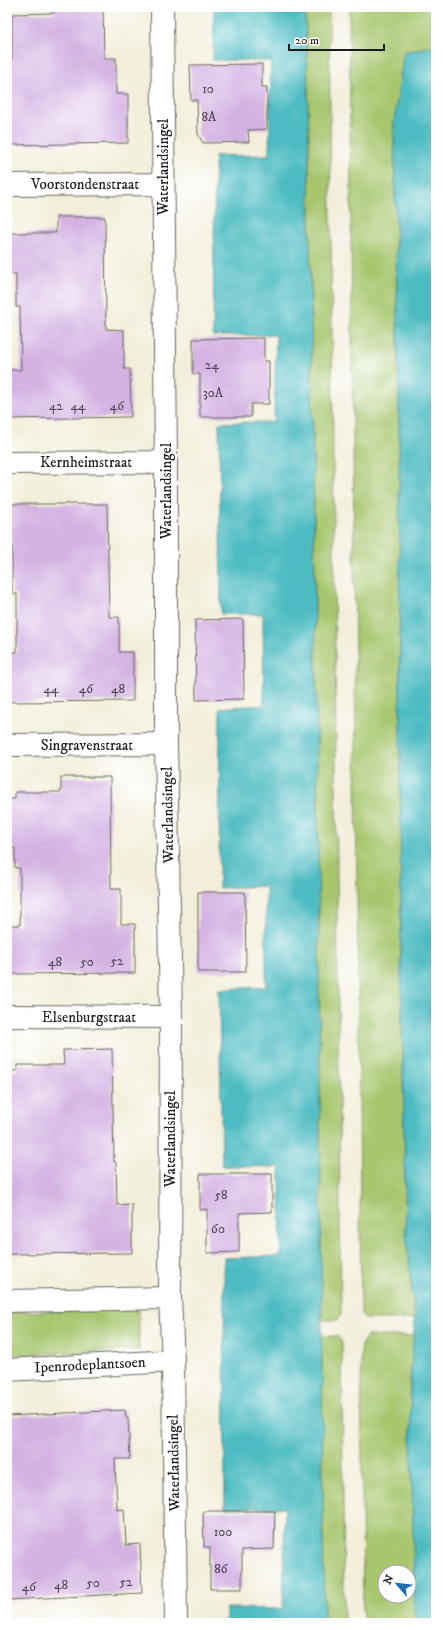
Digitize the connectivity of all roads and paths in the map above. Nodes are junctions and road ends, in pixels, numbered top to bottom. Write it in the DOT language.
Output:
graph roads {
  1 [pos="162,7"];
  2 [pos="163,184"];
  3 [pos="7,185"];
  4 [pos="166,462"];
  5 [pos="7,463"];
  6 [pos="166,744"];
  7 [pos="7,745"];
  8 [pos="7,1016"];
  9 [pos="171,1017"];
  10 [pos="170,1298"];
  11 [pos="7,1301"];
  12 [pos="173,1361"];
  13 [pos="7,1370"];
  14 [pos="176,1623"];
  1 -- 2 [label="street, Waterlandsingel"];
  2 -- 3 [label="street, Voorstondenstraat"];
  2 -- 4 [label="street, Waterlandsingel"];
  4 -- 5 [label="street, Kernheimstraat"];
  4 -- 6 [label="street, Waterlandsingel"];
  6 -- 7 [label="street, Singravenstraat"];
  6 -- 9 [label="street, Waterlandsingel"];
  8 -- 9 [label="street, Elsenburgstraat"];
  9 -- 10 [label="street, Waterlandsingel"];
  10 -- 11 [label="street"];
  10 -- 12 [label="street, Waterlandsingel"];
  12 -- 13 [label="street, Ipenrodeplantsoen"];
  12 -- 14 [label="street, Waterlandsingel"];
}
